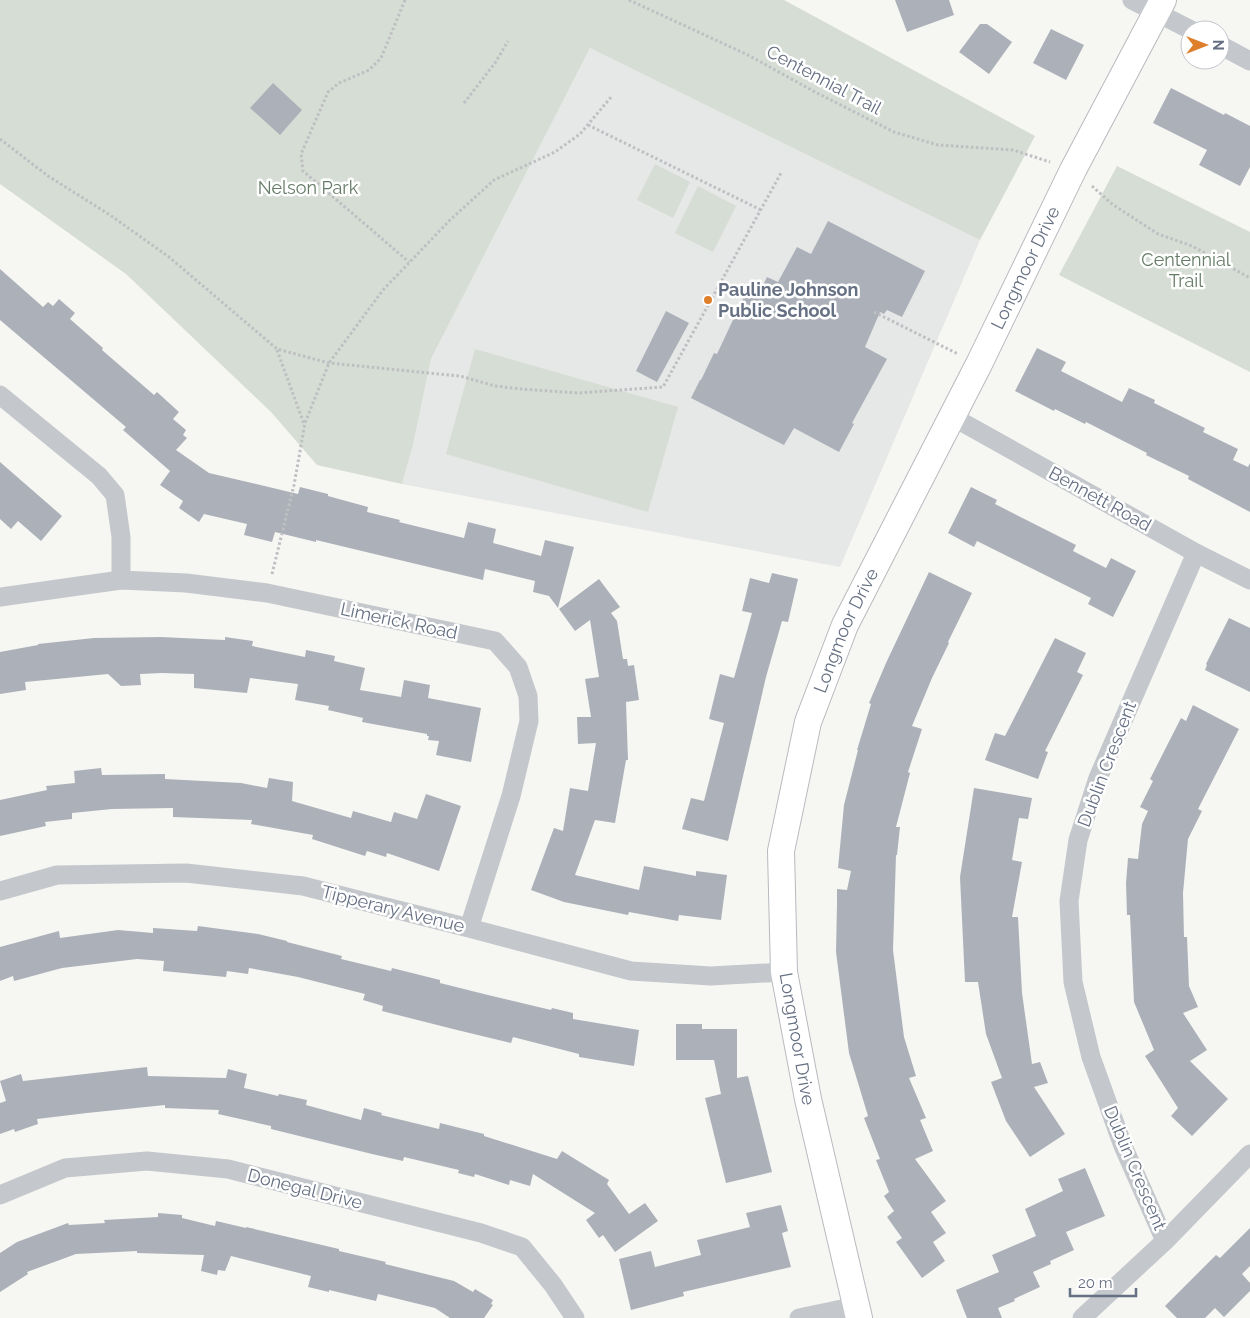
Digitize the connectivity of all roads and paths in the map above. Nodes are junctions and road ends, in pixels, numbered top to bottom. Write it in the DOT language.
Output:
graph roads {
  1 [pos="405,0"];
  2 [pos="630,0"];
  3 [pos="1132,0"];
  4 [pos="1160,6"];
  5 [pos="1180,21"];
  6 [pos="508,40"];
  7 [pos="1230,50"];
  8 [pos="1250,61"];
  9 [pos="612,96"];
  10 [pos="464,103"];
  11 [pos="588,125"];
  12 [pos="0,139"];
  13 [pos="1073,170"];
  14 [pos="782,173"];
  15 [pos="761,210"];
  16 [pos="410,262"];
  17 [pos="1250,278"];
  18 [pos="874,312"];
  19 [pos="277,349"];
  20 [pos="329,363"];
  21 [pos="979,364"];
  22 [pos="0,395"];
  23 [pos="951,416"];
  24 [pos="304,426"];
  25 [pos="1196,553"];
  26 [pos="121,580"];
  27 [pos="1250,580"];
  28 [pos="267,592"];
  29 [pos="0,597"];
  30 [pos="0,891"];
  31 [pos="469,928"];
  32 [pos="784,972"];
  33 [pos="1250,1154"];
  34 [pos="0,1195"];
  35 [pos="1165,1241"];
  36 [pos="858,1312"];
  37 [pos="575,1318"];
  38 [pos="798,1318"];
  39 [pos="1082,1318"];
  1 -- 16 [label="path"];
  2 -- 13 [label="path, Centennial Trail"];
  3 -- 4 [label="street"];
  4 -- 5 [label="street"];
  4 -- 13 [label="street, Longmoor Drive"];
  6 -- 10 [label="path"];
  7 -- 8 [label="street"];
  9 -- 11 [label="path"];
  11 -- 15 [label="path"];
  11 -- 16 [label="path"];
  12 -- 19 [label="path"];
  13 -- 17 [label="path, Centennial Trail"];
  13 -- 21 [label="street, Longmoor Drive"];
  14 -- 15 [label="path"];
  15 -- 20 [label="path"];
  16 -- 20 [label="path"];
  18 -- 21 [label="path"];
  19 -- 20 [label="path"];
  19 -- 24 [label="path"];
  20 -- 24 [label="path"];
  21 -- 23 [label="street, Longmoor Drive"];
  22 -- 26 [label="street"];
  23 -- 25 [label="street, Bennett Road"];
  23 -- 32 [label="street, Longmoor Drive"];
  24 -- 28 [label="path"];
  25 -- 27 [label="street, Bennett Road"];
  25 -- 35 [label="street, Dublin Crescent"];
  26 -- 28 [label="street, Limerick Road"];
  26 -- 29 [label="street, Limerick Road"];
  28 -- 31 [label="street, Limerick Road"];
  30 -- 31 [label="street, Tipperary Avenue"];
  31 -- 32 [label="street, Tipperary Avenue"];
  32 -- 36 [label="street, Longmoor Drive"];
  33 -- 35 [label="street"];
  34 -- 37 [label="street, Donegal Drive"];
  35 -- 39 [label="street"];
  36 -- 38 [label="street"];
}
